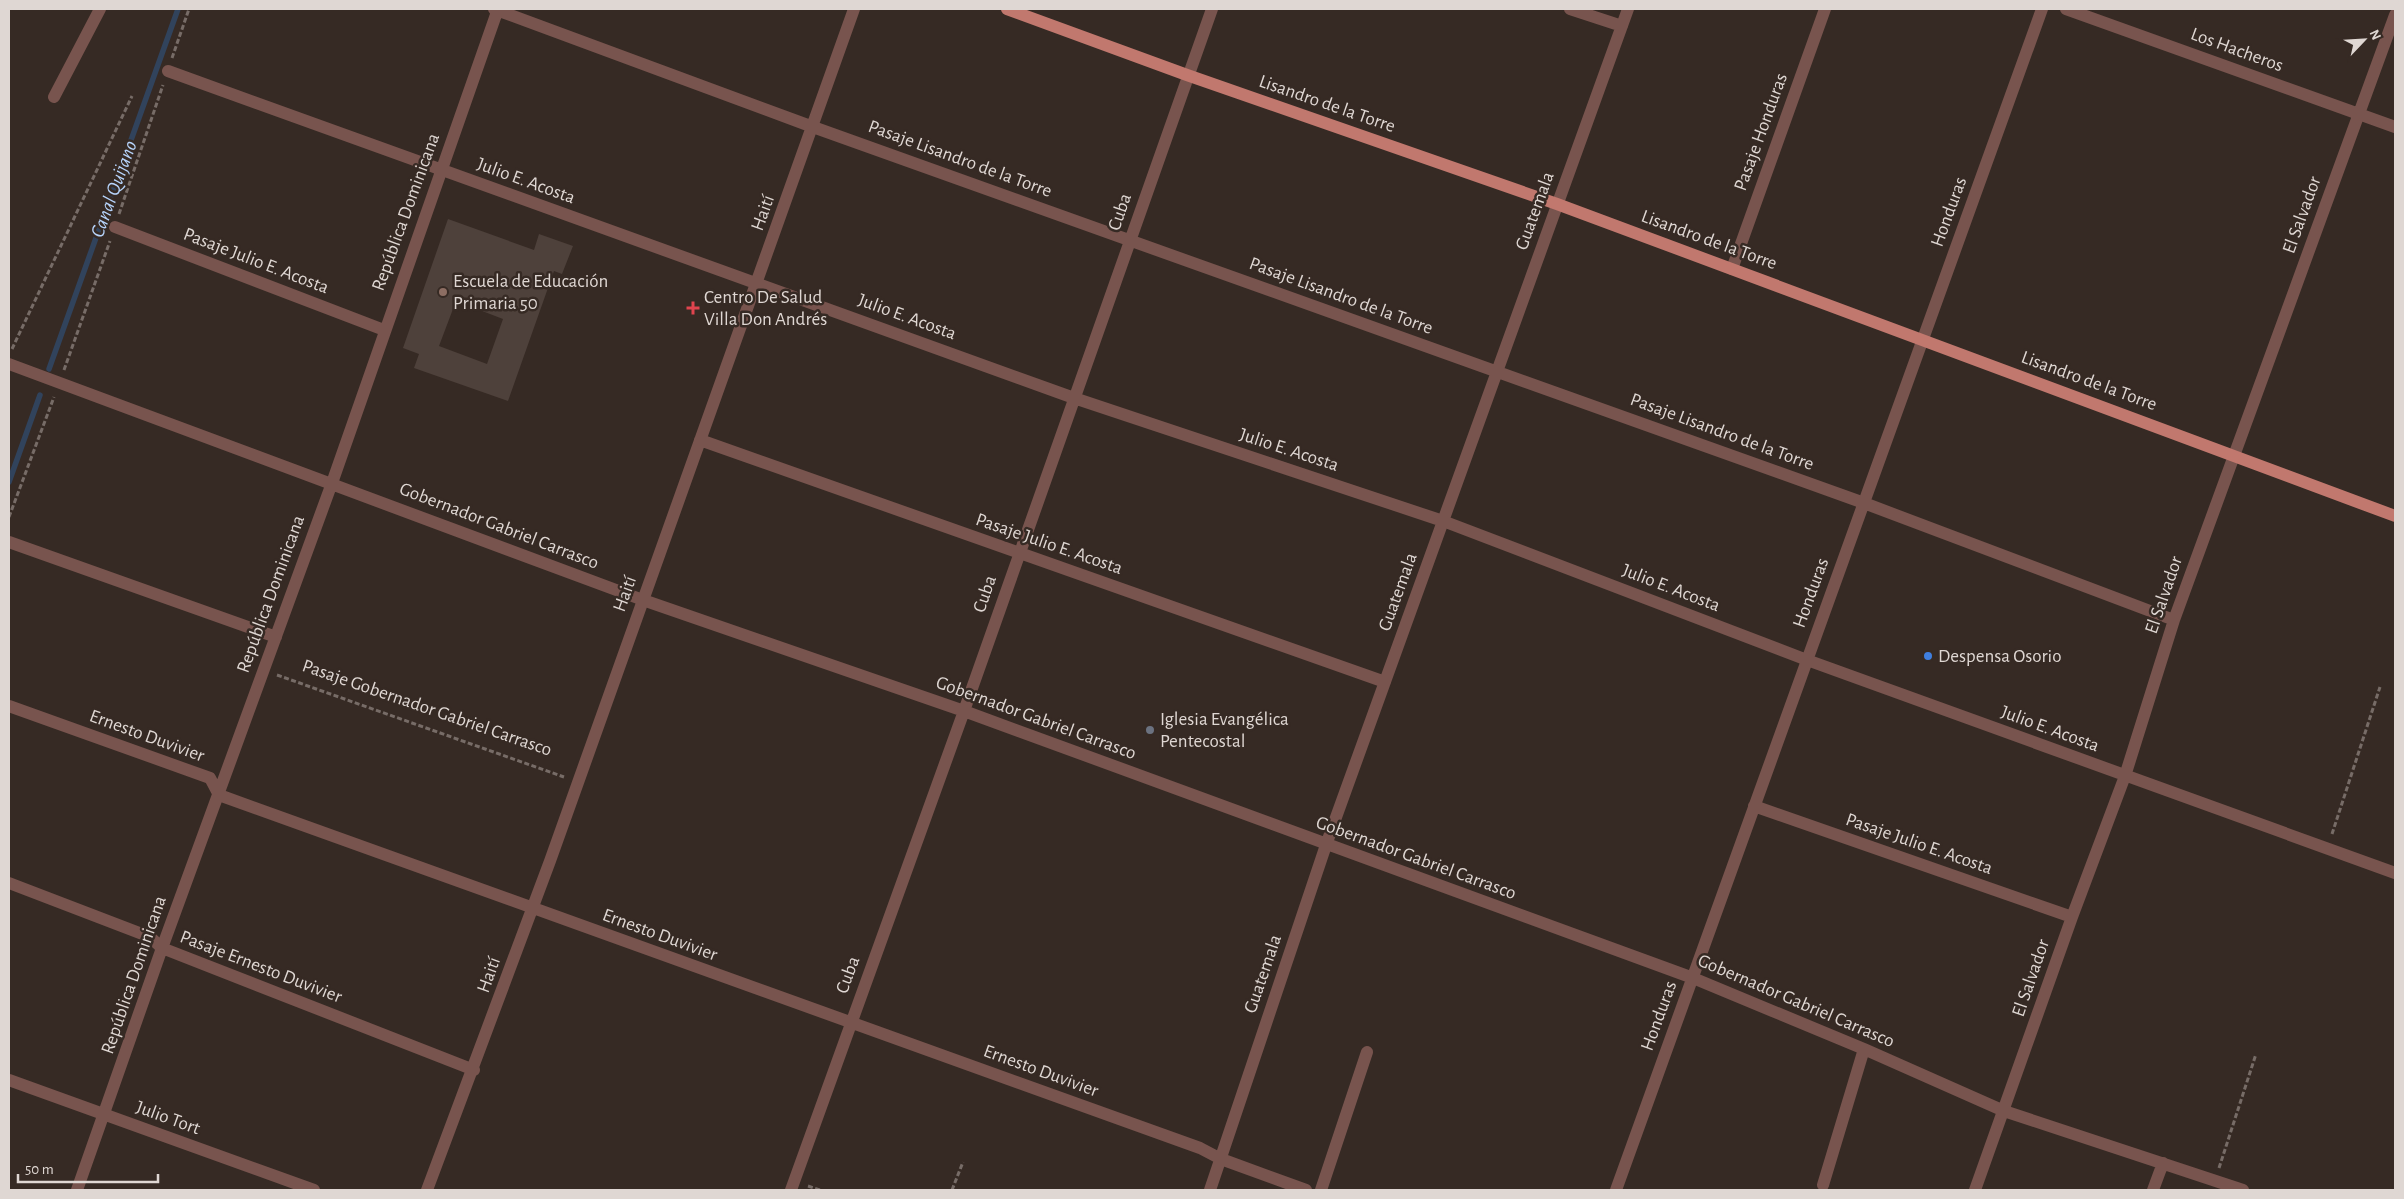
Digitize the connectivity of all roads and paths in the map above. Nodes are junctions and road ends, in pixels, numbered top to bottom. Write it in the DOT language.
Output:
graph roads {
  1 [pos="100,9"];
  2 [pos="189,9"];
  3 [pos="496,9"];
  4 [pos="854,9"];
  5 [pos="1007,9"];
  6 [pos="1212,9"];
  7 [pos="1570,9"];
  8 [pos="1628,9"];
  9 [pos="1825,9"];
  10 [pos="2042,9"];
  11 [pos="2066,9"];
  12 [pos="2395,15"];
  13 [pos="1622,26"];
  14 [pos="168,71"];
  15 [pos="1186,76"];
  16 [pos="132,96"];
  17 [pos="54,97"];
  18 [pos="2359,114"];
  19 [pos="813,127"];
  20 [pos="2395,127"];
  21 [pos="441,171"];
  22 [pos="1557,204"];
  23 [pos="115,227"];
  24 [pos="1130,239"];
  25 [pos="1732,269"];
  26 [pos="758,283"];
  27 [pos="384,330"];
  28 [pos="1923,340"];
  29 [pos="9,356"];
  30 [pos="9,364"];
  31 [pos="1496,372"];
  32 [pos="60,382"];
  33 [pos="1074,398"];
  34 [pos="700,440"];
  35 [pos="2234,455"];
  36 [pos="332,483"];
  37 [pos="1864,502"];
  38 [pos="2395,516"];
  39 [pos="9,517"];
  40 [pos="1443,521"];
  41 [pos="9,542"];
  42 [pos="1019,553"];
  43 [pos="643,600"];
  44 [pos="2174,620"];
  45 [pos="276,637"];
  46 [pos="1807,660"];
  47 [pos="263,670"];
  48 [pos="1385,682"];
  49 [pos="2380,687"];
  50 [pos="9,706"];
  51 [pos="964,711"];
  52 [pos="2125,776"];
  53 [pos="578,782"];
  54 [pos="219,795"];
  55 [pos="1754,806"];
  56 [pos="1326,845"];
  57 [pos="2327,848"];
  58 [pos="2395,874"];
  59 [pos="9,883"];
  60 [pos="533,909"];
  61 [pos="2072,917"];
  62 [pos="162,948"];
  63 [pos="1692,978"];
  64 [pos="850,1023"];
  65 [pos="1864,1049"];
  66 [pos="1367,1052"];
  67 [pos="2256,1054"];
  68 [pos="474,1070"];
  69 [pos="9,1080"];
  70 [pos="2004,1111"];
  71 [pos="105,1115"];
  72 [pos="1221,1159"];
  73 [pos="963,1162"];
  74 [pos="2163,1163"];
  75 [pos="2215,1180"];
  76 [pos="1823,1185"];
  77 [pos="77,1190"];
  78 [pos="314,1190"];
  79 [pos="427,1190"];
  80 [pos="791,1190"];
  81 [pos="952,1190"];
  82 [pos="1210,1190"];
  83 [pos="1306,1190"];
  84 [pos="1321,1190"];
  85 [pos="1616,1190"];
  86 [pos="1975,1190"];
  87 [pos="2153,1190"];
  88 [pos="2243,1190"];
  1 -- 17 [label="street"];
  2 -- 14 [label="path"];
  3 -- 19 [label="street, Pasaje Lisandro de la Torre"];
  3 -- 21 [label="street, República Dominicana"];
  4 -- 19 [label="street, Haití"];
  5 -- 15 [label="main road, Lisandro de la Torre"];
  6 -- 15 [label="street, Cuba"];
  7 -- 13 [label="street"];
  8 -- 13 [label="street, Guatemala"];
  9 -- 25 [label="street, Pasaje Honduras"];
  10 -- 28 [label="street, Honduras"];
  11 -- 18 [label="street, Los Hacheros"];
  12 -- 18 [label="street, El Salvador"];
  13 -- 22 [label="street, Guatemala"];
  14 -- 21 [label="street, Julio E. Acosta"];
  14 -- 23 [label="path"];
  15 -- 22 [label="main road, Lisandro de la Torre"];
  15 -- 24 [label="street, Cuba"];
  16 -- 29 [label="path"];
  18 -- 20 [label="street, Los Hacheros"];
  18 -- 35 [label="street, El Salvador"];
  19 -- 24 [label="street, Pasaje Lisandro de la Torre"];
  19 -- 26 [label="street, Haití"];
  21 -- 26 [label="street, Julio E. Acosta"];
  21 -- 27 [label="street, República Dominicana"];
  22 -- 25 [label="main road, Lisandro de la Torre"];
  22 -- 31 [label="street, Guatemala"];
  23 -- 27 [label="street, Pasaje Julio E. Acosta"];
  23 -- 32 [label="path"];
  24 -- 31 [label="street, Pasaje Lisandro de la Torre"];
  24 -- 33 [label="street, Cuba"];
  25 -- 28 [label="main road, Lisandro de la Torre"];
  26 -- 33 [label="street, Julio E. Acosta"];
  26 -- 34 [label="street, Haití"];
  27 -- 36 [label="street, República Dominicana"];
  28 -- 35 [label="main road, Lisandro de la Torre"];
  28 -- 37 [label="street, Honduras"];
  30 -- 32 [label="street, Gobernador Gabriel Carrasco"];
  31 -- 37 [label="street, Pasaje Lisandro de la Torre"];
  31 -- 40 [label="street, Guatemala"];
  32 -- 36 [label="street, Gobernador Gabriel Carrasco"];
  32 -- 39 [label="path"];
  33 -- 40 [label="street, Julio E. Acosta"];
  33 -- 42 [label="street, Cuba"];
  34 -- 42 [label="street, Pasaje Julio E. Acosta"];
  34 -- 43 [label="street, Haití"];
  35 -- 38 [label="main road, Lisandro de la Torre"];
  35 -- 44 [label="street, El Salvador"];
  36 -- 43 [label="street, Gobernador Gabriel Carrasco"];
  36 -- 45 [label="street, República Dominicana"];
  37 -- 44 [label="street, Pasaje Lisandro de la Torre"];
  37 -- 46 [label="street, Honduras"];
  40 -- 46 [label="street, Julio E. Acosta"];
  40 -- 48 [label="street, Guatemala"];
  41 -- 45 [label="street"];
  42 -- 48 [label="street, Pasaje Julio E. Acosta"];
  42 -- 51 [label="street, Cuba"];
  43 -- 51 [label="street, Gobernador Gabriel Carrasco"];
  43 -- 53 [label="street, Haití"];
  44 -- 52 [label="street, El Salvador"];
  45 -- 47 [label="street, República Dominicana"];
  46 -- 52 [label="street, Julio E. Acosta"];
  46 -- 55 [label="street, Honduras"];
  47 -- 53 [label="path, Pasaje Gobernador Gabriel Carrasco"];
  47 -- 54 [label="street, República Dominicana"];
  48 -- 56 [label="street, Guatemala"];
  49 -- 57 [label="path"];
  50 -- 54 [label="street, Ernesto Duvivier"];
  51 -- 56 [label="street, Gobernador Gabriel Carrasco"];
  51 -- 64 [label="street, Cuba"];
  52 -- 57 [label="street, Julio E. Acosta"];
  52 -- 61 [label="street, El Salvador"];
  53 -- 60 [label="street, Haití"];
  54 -- 60 [label="street, Ernesto Duvivier"];
  54 -- 62 [label="street, República Dominicana"];
  55 -- 61 [label="street, Pasaje Julio E. Acosta"];
  55 -- 63 [label="street, Honduras"];
  56 -- 63 [label="street, Gobernador Gabriel Carrasco"];
  56 -- 72 [label="street, Guatemala"];
  57 -- 58 [label="street, Julio E. Acosta"];
  59 -- 62 [label="street, Pasaje Ernesto Duvivier"];
  60 -- 64 [label="street, Ernesto Duvivier"];
  60 -- 68 [label="street, Haití"];
  61 -- 70 [label="street, El Salvador"];
  62 -- 68 [label="street, Pasaje Ernesto Duvivier"];
  62 -- 71 [label="street, República Dominicana"];
  63 -- 65 [label="street, Gobernador Gabriel Carrasco"];
  63 -- 85 [label="street, Honduras"];
  64 -- 72 [label="street, Ernesto Duvivier"];
  64 -- 80 [label="street, Cuba"];
  65 -- 70 [label="street, Gobernador Gabriel Carrasco"];
  65 -- 76 [label="street"];
  66 -- 84 [label="street"];
  67 -- 75 [label="path"];
  68 -- 79 [label="street, Haití"];
  69 -- 71 [label="street, Julio Tort"];
  70 -- 74 [label="street, Gobernador Gabriel Carrasco"];
  70 -- 86 [label="street, El Salvador"];
  71 -- 77 [label="street, República Dominicana"];
  71 -- 78 [label="street, Julio Tort"];
  72 -- 82 [label="street, Guatemala"];
  72 -- 83 [label="street, Ernesto Duvivier"];
  73 -- 81 [label="path"];
  74 -- 75 [label="street, Gobernador Gabriel Carrasco"];
  74 -- 87 [label="street"];
  75 -- 88 [label="street, Gobernador Gabriel Carrasco"];
}
